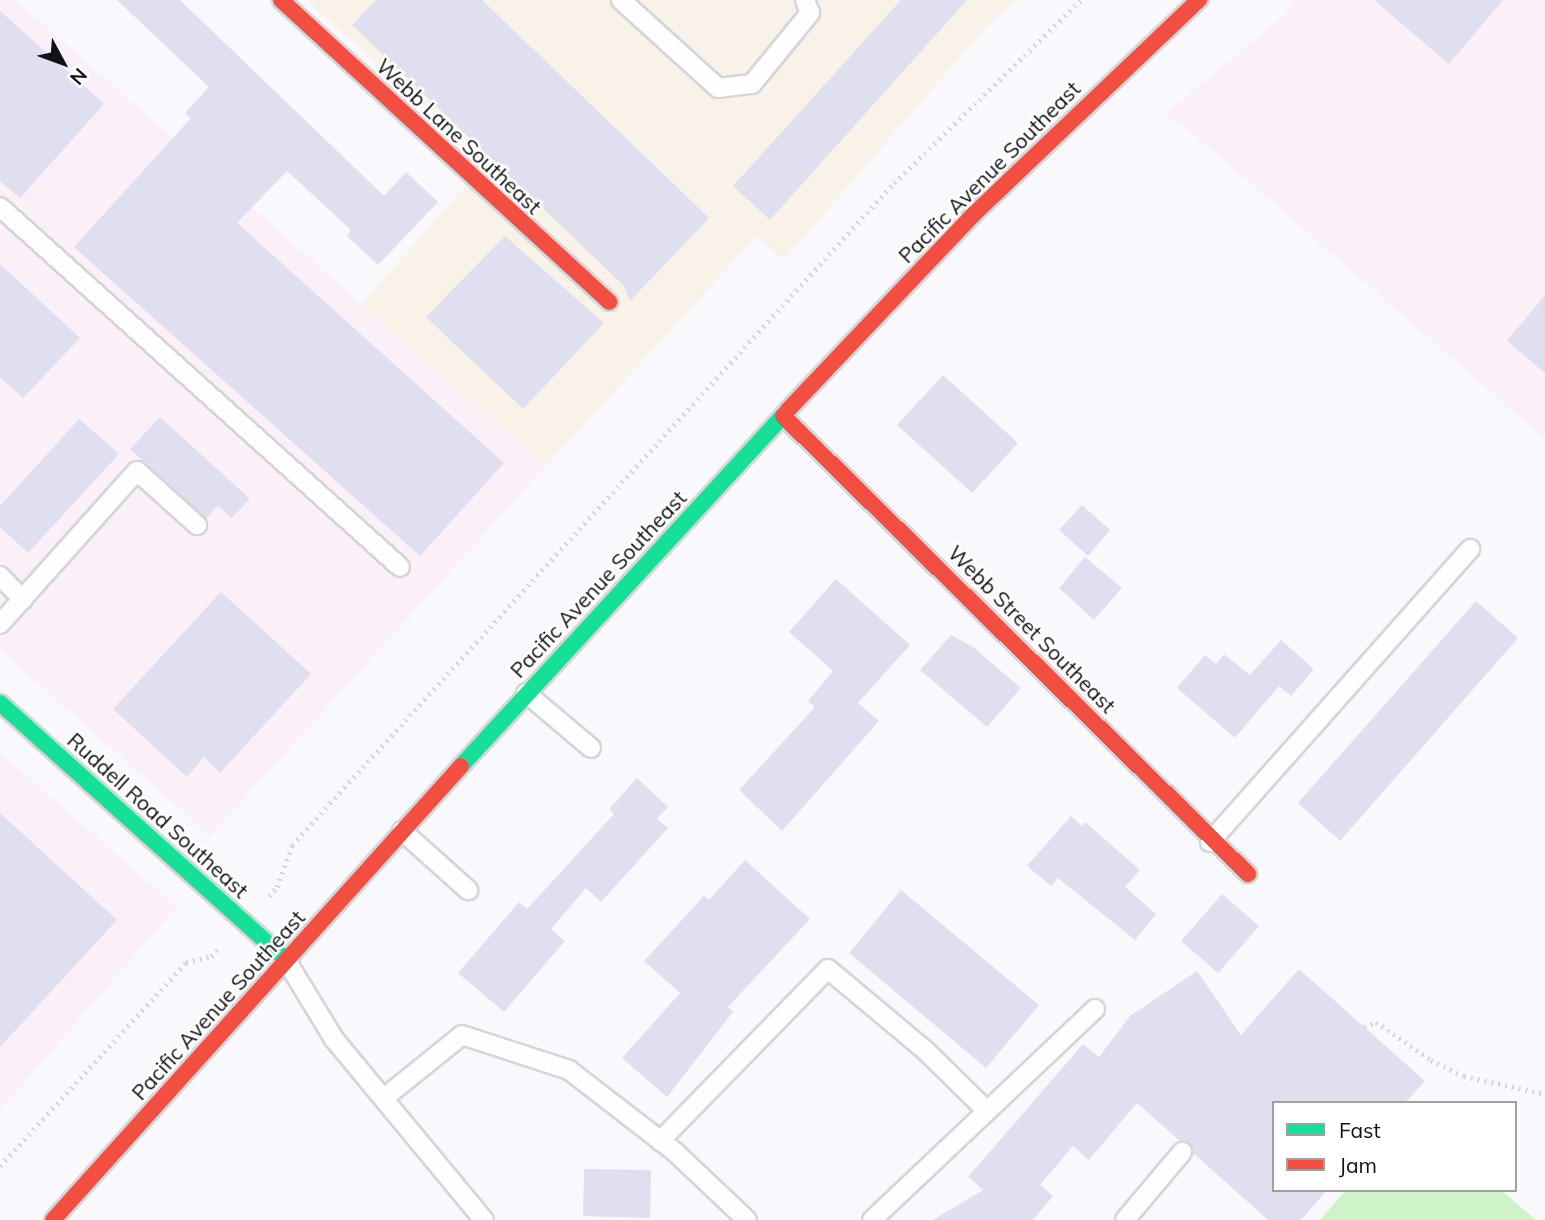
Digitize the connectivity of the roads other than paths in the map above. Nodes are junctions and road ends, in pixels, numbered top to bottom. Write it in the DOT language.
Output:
graph roads {
  1 [pos="281,0"];
  2 [pos="621,0"];
  3 [pos="805,0"];
  4 [pos="1199,0"];
  5 [pos="0,207"];
  6 [pos="609,302"];
  7 [pos="783,416"];
  8 [pos="197,525"];
  9 [pos="1470,550"];
  10 [pos="400,567"];
  11 [pos="0,576"];
  12 [pos="23,600"];
  13 [pos="0,624"];
  14 [pos="526,693"];
  15 [pos="0,703"];
  16 [pos="591,748"];
  17 [pos="402,831"];
  18 [pos="1210,842"];
  19 [pos="1248,874"];
  20 [pos="468,890"];
  21 [pos="286,960"];
  22 [pos="1096,1009"];
  23 [pos="384,1098"];
  24 [pos="987,1111"];
  25 [pos="660,1140"];
  26 [pos="1182,1152"];
  27 [pos="53,1220"];
  28 [pos="484,1220"];
  29 [pos="747,1220"];
  30 [pos="872,1220"];
  31 [pos="1125,1220"];
  1 -- 6 [label="main road, Webb Lane Southeast"];
  2 -- 3 [label="lane"];
  4 -- 7 [label="main road, Pacific Avenue Southeast"];
  5 -- 10 [label="lane"];
  7 -- 14 [label="main road, Pacific Avenue Southeast"];
  7 -- 18 [label="main road, Webb Street Southeast"];
  8 -- 12 [label="lane"];
  9 -- 18 [label="lane"];
  11 -- 12 [label="lane"];
  12 -- 13 [label="lane"];
  14 -- 16 [label="lane"];
  14 -- 17 [label="main road, Pacific Avenue Southeast"];
  15 -- 21 [label="main road, Ruddell Road Southeast"];
  17 -- 20 [label="lane"];
  17 -- 21 [label="main road, Pacific Avenue Southeast"];
  18 -- 19 [label="main road, Webb Street Southeast"];
  21 -- 23 [label="lane"];
  21 -- 27 [label="main road, Pacific Avenue Southeast"];
  22 -- 24 [label="lane"];
  23 -- 25 [label="lane"];
  23 -- 28 [label="lane"];
  24 -- 25 [label="lane"];
  24 -- 30 [label="lane"];
  25 -- 29 [label="lane"];
  26 -- 31 [label="lane"];
}
